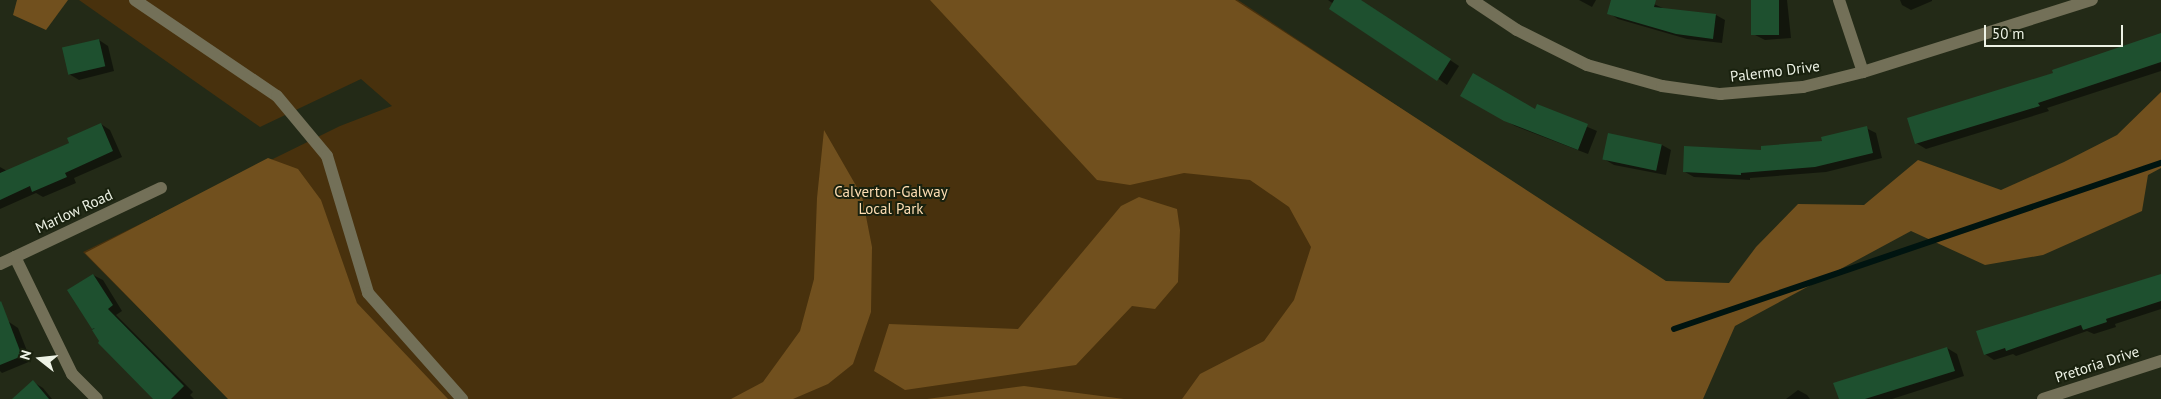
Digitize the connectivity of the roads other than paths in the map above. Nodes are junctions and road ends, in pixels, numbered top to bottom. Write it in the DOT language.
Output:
graph roads {
  1 [pos="135,0"];
  2 [pos="1472,0"];
  3 [pos="1839,0"];
  4 [pos="2092,0"];
  5 [pos="1863,72"];
  6 [pos="161,188"];
  7 [pos="15,257"];
  8 [pos="0,264"];
  9 [pos="2161,360"];
  10 [pos="97,399"];
  11 [pos="462,399"];
  12 [pos="2043,399"];
  1 -- 11 [label="street"];
  2 -- 5 [label="street, Palermo Drive"];
  3 -- 5 [label="street"];
  4 -- 5 [label="street, Palermo Drive"];
  6 -- 7 [label="street, Marlow Road"];
  7 -- 8 [label="street, Marlow Road"];
  7 -- 10 [label="street"];
  9 -- 12 [label="street, Pretoria Drive"];
}
